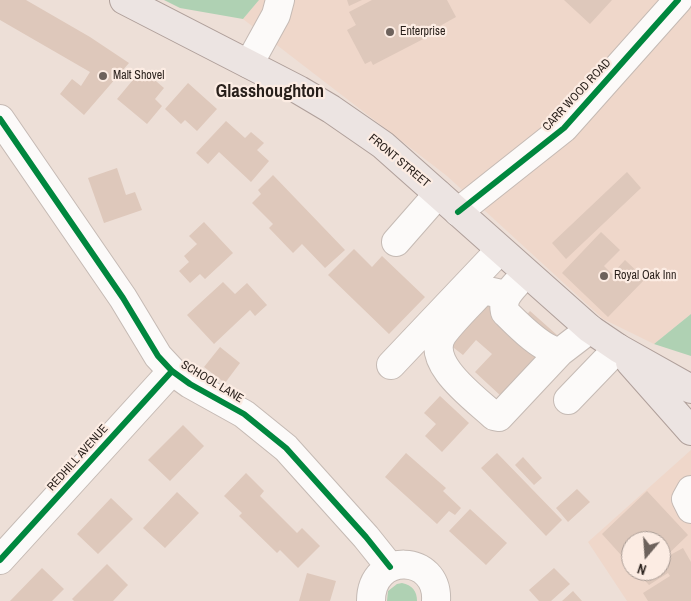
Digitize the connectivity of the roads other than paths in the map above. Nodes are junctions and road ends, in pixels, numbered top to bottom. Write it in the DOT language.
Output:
graph roads {
  1 [pos="124,0"];
  2 [pos="280,0"];
  3 [pos="678,0"];
  4 [pos="249,64"];
  5 [pos="0,119"];
  6 [pos="448,203"];
  7 [pos="396,242"];
  8 [pos="500,250"];
  9 [pos="526,273"];
  10 [pos="506,295"];
  11 [pos="590,329"];
  12 [pos="618,348"];
  13 [pos="560,352"];
  14 [pos="391,365"];
  15 [pos="172,371"];
  16 [pos="691,389"];
  17 [pos="568,400"];
  18 [pos="691,431"];
  19 [pos="691,490"];
  20 [pos="691,509"];
  21 [pos="0,560"];
  22 [pos="390,567"];
  23 [pos="371,601"];
  24 [pos="436,601"];
  1 -- 4 [label="main road, FRONT STREET"];
  2 -- 4 [label="street"];
  3 -- 6 [label="street, CARR WOOD ROAD"];
  4 -- 6 [label="main road, FRONT STREET"];
  5 -- 15 [label="street, SCHOOL LANE"];
  6 -- 7 [label="street, CARR WOOD ROAD"];
  6 -- 8 [label="main road, FRONT STREET"];
  8 -- 9 [label="main road, FRONT STREET"];
  8 -- 14 [label="street"];
  9 -- 10 [label="street"];
  9 -- 11 [label="main road, FRONT STREET"];
  10 -- 13 [label="street"];
  10 -- 13 [label="street"];
  11 -- 12 [label="main road, FRONT STREET"];
  11 -- 13 [label="street"];
  12 -- 16 [label="main road, FRONT STREET"];
  12 -- 17 [label="street"];
  12 -- 18 [label="main road, FRONT STREET"];
  15 -- 21 [label="street, REDHILL AVENUE"];
  15 -- 22 [label="street, SCHOOL LANE"];
  19 -- 20 [label="street"];
  22 -- 23 [label="street"];
  22 -- 24 [label="street"];
}
